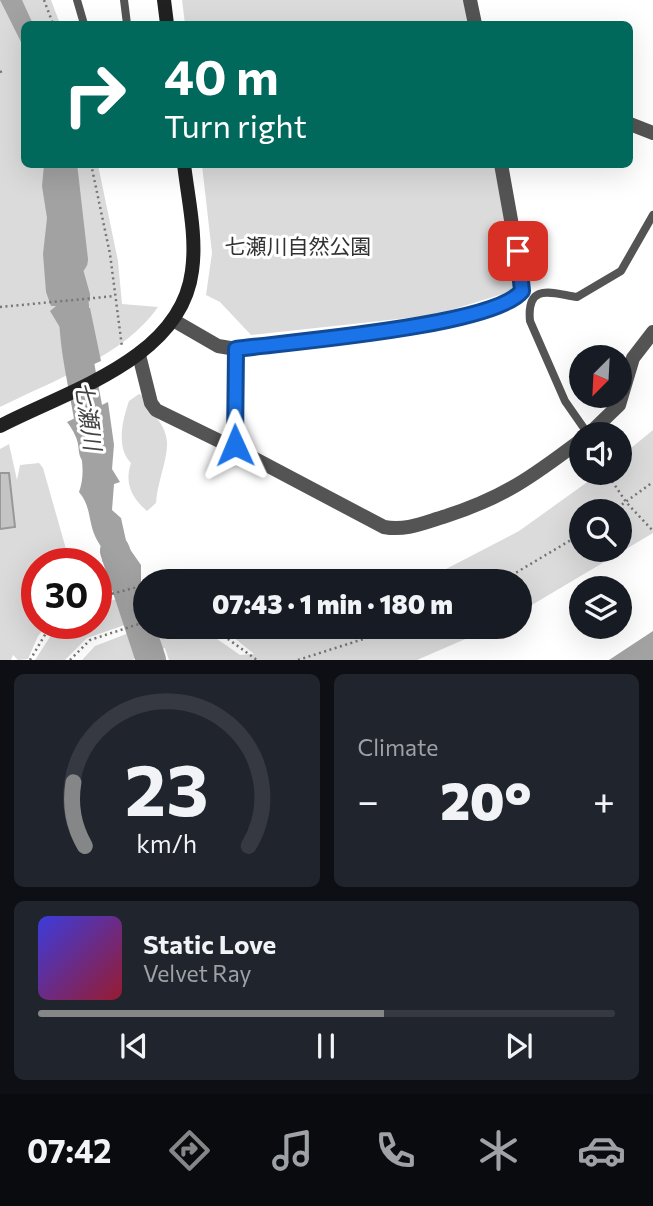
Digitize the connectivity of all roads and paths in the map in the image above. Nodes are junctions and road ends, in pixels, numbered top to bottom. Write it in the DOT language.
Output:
graph roads {
  1 [pos="44,0"];
  2 [pos="78,0"];
  3 [pos="124,0"];
  4 [pos="164,0"];
  5 [pos="470,0"];
  6 [pos="52,21"];
  7 [pos="83,21"];
  8 [pos="127,21"];
  9 [pos="167,21"];
  10 [pos="474,21"];
  11 [pos="633,125"];
  12 [pos="653,133"];
  13 [pos="92,168"];
  14 [pos="184,168"];
  15 [pos="502,168"];
  16 [pos="653,215"];
  17 [pos="528,294"];
  18 [pos="116,296"];
  19 [pos="0,307"];
  20 [pos="173,320"];
  21 [pos="653,332"];
  22 [pos="122,347"];
  23 [pos="236,349"];
  24 [pos="139,355"];
  25 [pos="580,422"];
  26 [pos="601,422"];
  27 [pos="4,424"];
  28 [pos="569,449"];
  29 [pos="238,450"];
  30 [pos="653,482"];
  31 [pos="630,499"];
  32 [pos="632,508"];
  33 [pos="653,531"];
  34 [pos="569,541"];
  35 [pos="522,569"];
  36 [pos="133,588"];
  37 [pos="112,594"];
  38 [pos="133,626"];
  39 [pos="42,639"];
  40 [pos="228,639"];
  41 [pos="363,639"];
  42 [pos="30,660"];
  43 [pos="71,660"];
  44 [pos="257,660"];
  45 [pos="298,660"];
  1 -- 6 [label="path"];
  2 -- 7 [label="lane"];
  3 -- 8 [label="lane"];
  4 -- 9 [label="street"];
  5 -- 10 [label="street"];
  11 -- 12 [label="street"];
  13 -- 18 [label="path"];
  14 -- 20 [label="street"];
  15 -- 17 [label="street"];
  16 -- 17 [label="lane"];
  17 -- 23 [label="street"];
  17 -- 25 [label="lane"];
  18 -- 19 [label="path"];
  18 -- 22 [label="path"];
  20 -- 23 [label="street"];
  20 -- 24 [label="street"];
  21 -- 26 [label="street"];
  23 -- 29 [label="street"];
  24 -- 27 [label="street"];
  24 -- 29 [label="street"];
  28 -- 29 [label="street"];
  30 -- 31 [label="path"];
  32 -- 33 [label="path"];
  34 -- 35 [label="path"];
  36 -- 37 [label="path"];
  38 -- 43 [label="path"];
  39 -- 42 [label="path"];
  40 -- 44 [label="path"];
  41 -- 45 [label="path"];
}
